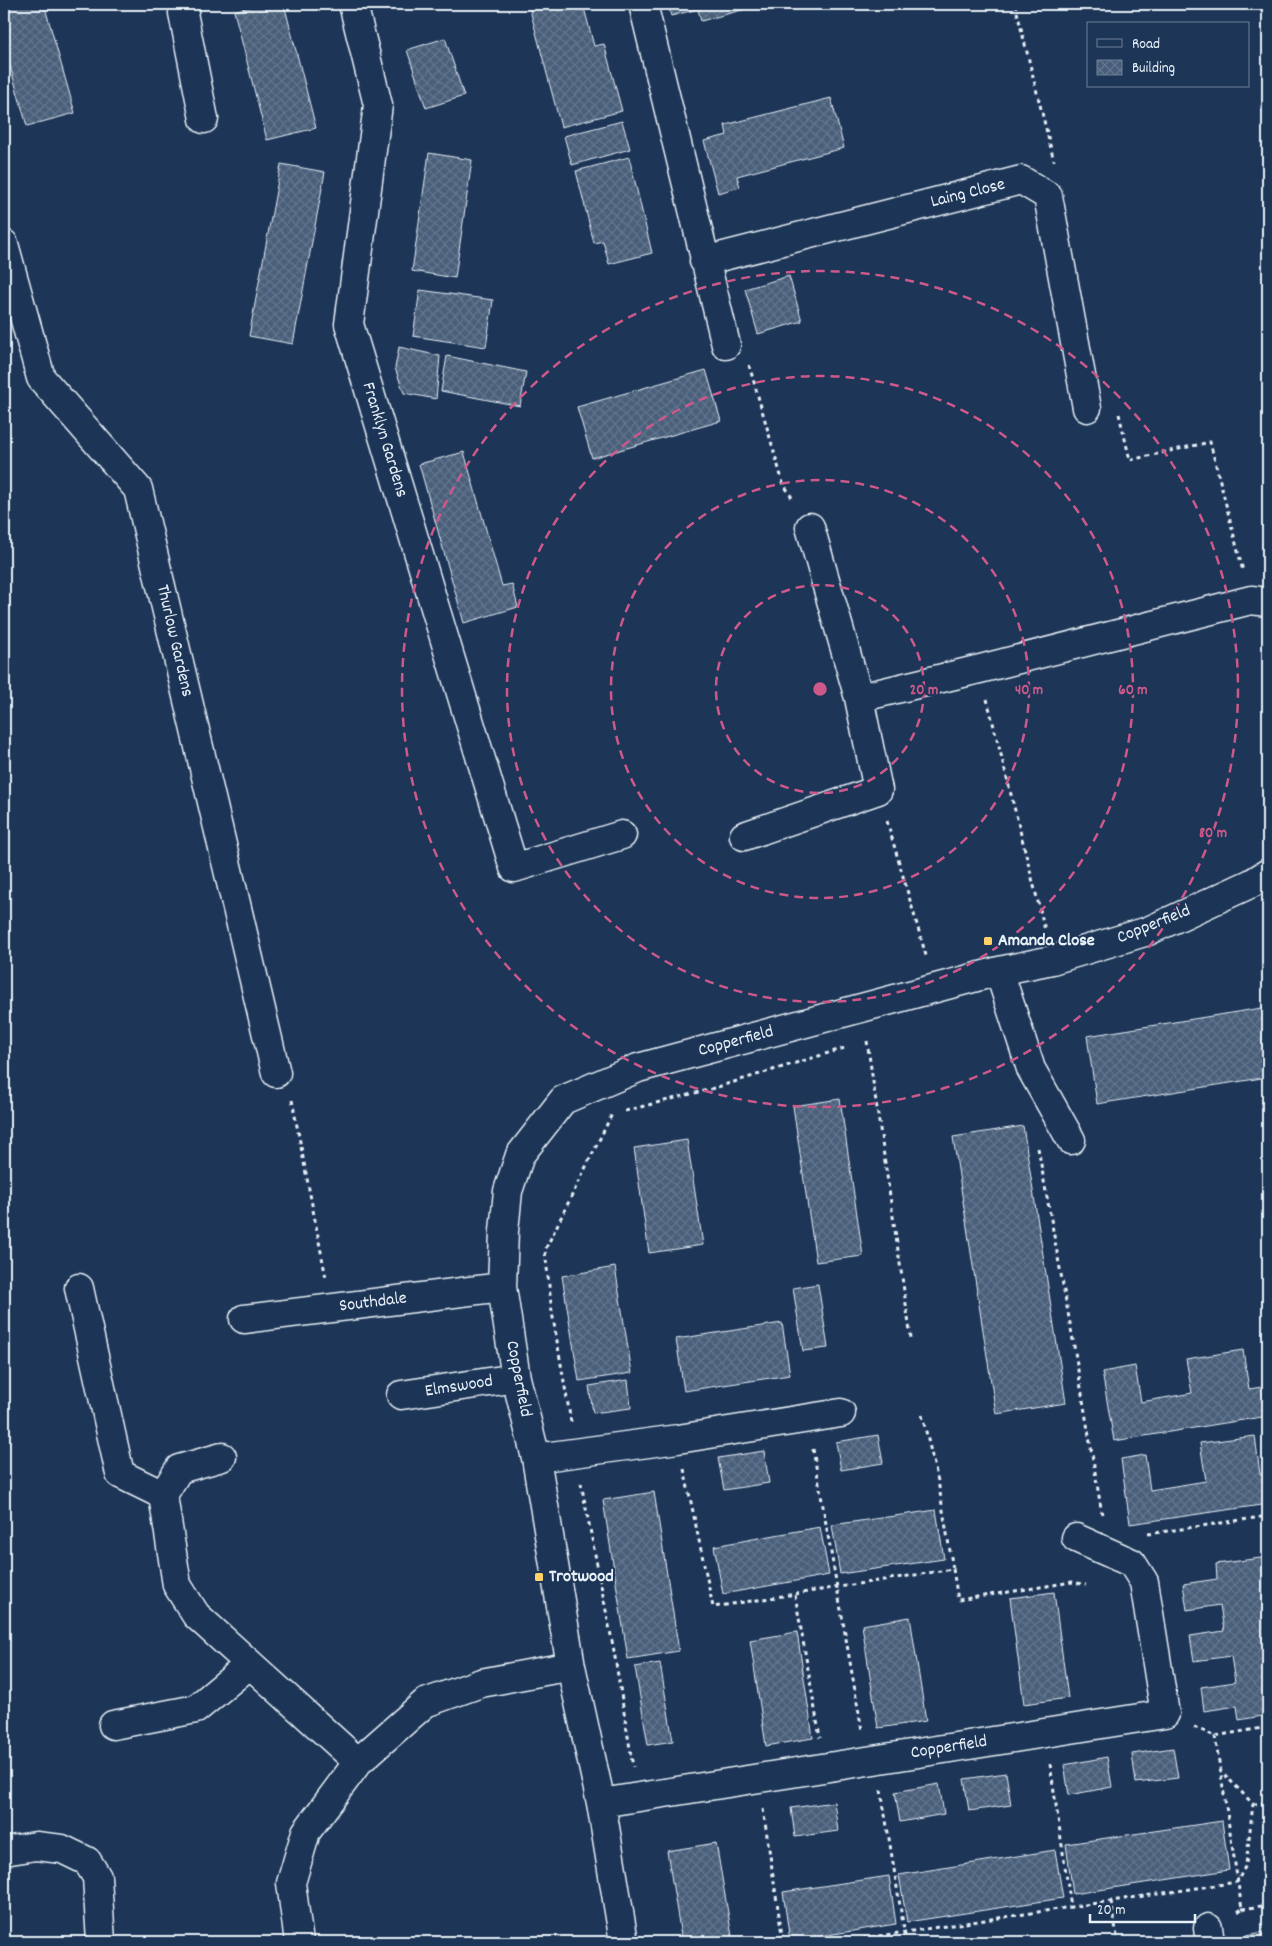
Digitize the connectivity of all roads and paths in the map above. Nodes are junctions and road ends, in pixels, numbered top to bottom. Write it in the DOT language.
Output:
graph roads {
  1 [pos="186,4"];
  2 [pos="353,4"];
  3 [pos="643,4"];
  4 [pos="1015,4"];
  5 [pos="204,119"];
  6 [pos="1055,166"];
  7 [pos="4,244"];
  8 [pos="704,261"];
  9 [pos="726,345"];
  10 [pos="1117,407"];
  11 [pos="1087,408"];
  12 [pos="810,527"];
  13 [pos="1260,601"];
  14 [pos="980,669"];
  15 [pos="859,698"];
  16 [pos="878,790"];
  17 [pos="622,835"];
  18 [pos="744,836"];
  19 [pos="1268,873"];
  20 [pos="1052,960"];
  21 [pos="999,971"];
  22 [pos="936,988"];
  23 [pos="877,1038"];
  24 [pos="867,1041"];
  25 [pos="858,1044"];
  26 [pos="849,1047"];
  27 [pos="276,1073"];
  28 [pos="1052,1106"];
  29 [pos="1071,1140"];
  30 [pos="502,1287"];
  31 [pos="79,1288"];
  32 [pos="332,1308"];
  33 [pos="244,1319"];
  34 [pos="910,1338"];
  35 [pos="516,1378"];
  36 [pos="401,1395"];
  37 [pos="842,1413"];
  38 [pos="922,1415"];
  39 [pos="807,1418"];
  40 [pos="678,1439"];
  41 [pos="576,1453"];
  42 [pos="222,1457"];
  43 [pos="536,1458"];
  44 [pos="163,1494"];
  45 [pos="1268,1516"];
  46 [pos="1076,1538"];
  47 [pos="1108,1552"];
  48 [pos="953,1569"];
  49 [pos="1086,1585"];
  50 [pos="838,1588"];
  51 [pos="795,1596"];
  52 [pos="250,1664"];
  53 [pos="572,1666"];
  54 [pos="1165,1714"];
  55 [pos="113,1725"];
  56 [pos="1268,1727"];
  57 [pos="1045,1733"];
  58 [pos="1215,1736"];
  59 [pos="872,1760"];
  60 [pos="358,1762"];
  61 [pos="826,1768"];
  62 [pos="1220,1770"];
  63 [pos="758,1778"];
  64 [pos="638,1797"];
  65 [pos="601,1803"];
  66 [pos="1268,1803"];
  67 [pos="1253,1804"];
  68 [pos="4,1851"];
  69 [pos="1237,1882"];
  70 [pos="1112,1901"];
  71 [pos="1268,1905"];
  72 [pos="1071,1907"];
  73 [pos="1242,1910"];
  74 [pos="904,1932"];
  75 [pos="1209,1935"];
  76 [pos="856,1941"];
  77 [pos="101,1942"];
  78 [pos="299,1942"];
  79 [pos="624,1942"];
  80 [pos="783,1942"];
  81 [pos="839,1942"];
  82 [pos="906,1942"];
  83 [pos="1118,1942"];
  1 -- 5 [label="street"];
  2 -- 17 [label="street, Franklyn Gardens"];
  3 -- 8 [label="street"];
  4 -- 6 [label="path"];
  7 -- 27 [label="street, Thurlow Gardens"];
  8 -- 9 [label="street"];
  8 -- 11 [label="street, Laing Close"];
  9 -- 12 [label="path"];
  10 -- 13 [label="path"];
  12 -- 15 [label="street"];
  13 -- 14 [label="street"];
  14 -- 15 [label="street"];
  14 -- 20 [label="path"];
  15 -- 16 [label="street"];
  16 -- 18 [label="street"];
  16 -- 22 [label="path"];
  19 -- 20 [label="street, Copperfield"];
  20 -- 21 [label="street, Copperfield"];
  21 -- 22 [label="street, Copperfield"];
  21 -- 28 [label="street"];
  22 -- 30 [label="street, Copperfield"];
  23 -- 24 [label="path"];
  24 -- 25 [label="path"];
  24 -- 34 [label="path"];
  26 -- 41 [label="path"];
  27 -- 32 [label="path"];
  28 -- 29 [label="street"];
  28 -- 47 [label="path"];
  30 -- 32 [label="street, Southdale"];
  30 -- 35 [label="street, Copperfield"];
  31 -- 44 [label="street"];
  32 -- 33 [label="street, Southdale"];
  35 -- 36 [label="street, Elmswood"];
  35 -- 43 [label="street, Copperfield"];
  37 -- 39 [label="street"];
  38 -- 48 [label="path"];
  39 -- 40 [label="street"];
  39 -- 50 [label="path"];
  40 -- 41 [label="street"];
  40 -- 51 [label="path"];
  41 -- 43 [label="street"];
  41 -- 64 [label="path"];
  42 -- 44 [label="street"];
  43 -- 53 [label="street, Copperfield"];
  44 -- 52 [label="street"];
  45 -- 47 [label="path"];
  46 -- 47 [label="street"];
  47 -- 54 [label="street"];
  48 -- 49 [label="path"];
  48 -- 50 [label="path"];
  50 -- 51 [label="path"];
  50 -- 59 [label="path"];
  51 -- 61 [label="path"];
  52 -- 55 [label="street"];
  52 -- 60 [label="street"];
  53 -- 60 [label="street"];
  53 -- 65 [label="street, Copperfield"];
  54 -- 57 [label="street, Copperfield"];
  54 -- 58 [label="path"];
  56 -- 58 [label="path"];
  57 -- 59 [label="street, Copperfield"];
  57 -- 72 [label="path"];
  58 -- 62 [label="path"];
  59 -- 61 [label="street, Copperfield"];
  59 -- 74 [label="path"];
  60 -- 78 [label="street"];
  61 -- 63 [label="street, Copperfield"];
  62 -- 67 [label="path"];
  62 -- 69 [label="path"];
  63 -- 64 [label="street, Copperfield"];
  63 -- 80 [label="path"];
  64 -- 65 [label="street, Copperfield"];
  65 -- 79 [label="street, Copperfield"];
  66 -- 67 [label="path"];
  67 -- 69 [label="path"];
  68 -- 77 [label="street"];
  69 -- 70 [label="path"];
  69 -- 73 [label="path"];
  70 -- 72 [label="path"];
  70 -- 83 [label="path"];
  71 -- 73 [label="path"];
  72 -- 74 [label="path"];
  73 -- 75 [label="path"];
  74 -- 76 [label="path"];
  74 -- 82 [label="path"];
  76 -- 81 [label="path"];
}
